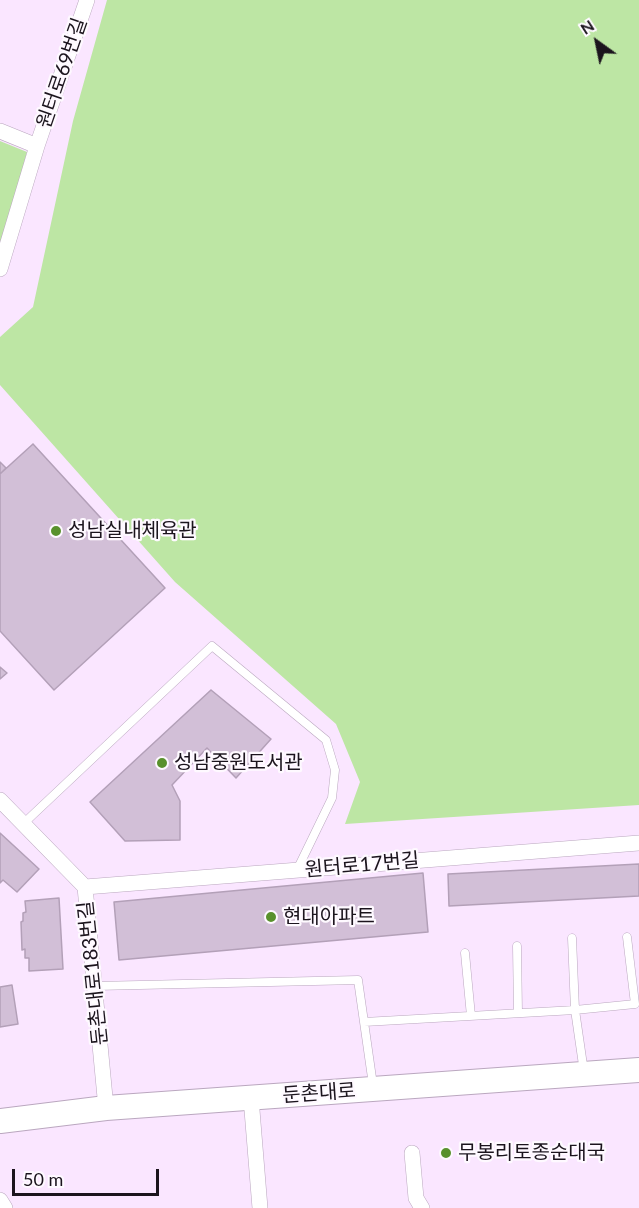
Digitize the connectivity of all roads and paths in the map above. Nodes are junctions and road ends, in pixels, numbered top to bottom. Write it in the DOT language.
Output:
graph roads {
  1 [pos="87,0"];
  2 [pos="0,131"];
  3 [pos="37,146"];
  4 [pos="0,269"];
  5 [pos="0,800"];
  6 [pos="23,824"];
  7 [pos="639,843"];
  8 [pos="297,870"];
  9 [pos="85,887"];
  10 [pos="627,937"];
  11 [pos="572,938"];
  12 [pos="517,946"];
  13 [pos="465,953"];
  14 [pos="96,986"];
  15 [pos="575,1010"];
  16 [pos="518,1013"];
  17 [pos="471,1016"];
  18 [pos="364,1022"];
  19 [pos="639,1070"];
  20 [pos="584,1074"];
  21 [pos="374,1089"];
  22 [pos="251,1098"];
  23 [pos="106,1108"];
  24 [pos="0,1121"];
  25 [pos="412,1153"];
  26 [pos="0,1200"];
  27 [pos="5,1208"];
  28 [pos="260,1208"];
  29 [pos="422,1208"];
  1 -- 3 [label="street, 원터로69번길"];
  2 -- 3 [label="street"];
  3 -- 4 [label="street, 원터로69번길"];
  5 -- 6 [label="street, 둔촌대로183번길"];
  6 -- 8 [label="lane"];
  6 -- 9 [label="street, 둔촌대로183번길"];
  7 -- 8 [label="street, 원터로17번길"];
  8 -- 9 [label="street, 원터로17번길"];
  9 -- 14 [label="street, 둔촌대로183번길"];
  10 -- 15 [label="lane"];
  11 -- 15 [label="lane"];
  12 -- 16 [label="lane"];
  13 -- 17 [label="lane"];
  14 -- 18 [label="lane"];
  14 -- 23 [label="street, 둔촌대로183번길"];
  15 -- 16 [label="lane"];
  15 -- 20 [label="lane"];
  16 -- 17 [label="lane"];
  17 -- 18 [label="lane"];
  18 -- 21 [label="lane"];
  19 -- 20 [label="main road, 둔촌대로"];
  20 -- 21 [label="main road, 둔촌대로"];
  21 -- 22 [label="main road, 둔촌대로"];
  22 -- 23 [label="main road, 둔촌대로"];
  22 -- 28 [label="street"];
  23 -- 24 [label="main road, 둔촌대로"];
  25 -- 29 [label="street"];
  26 -- 27 [label="street"];
}
